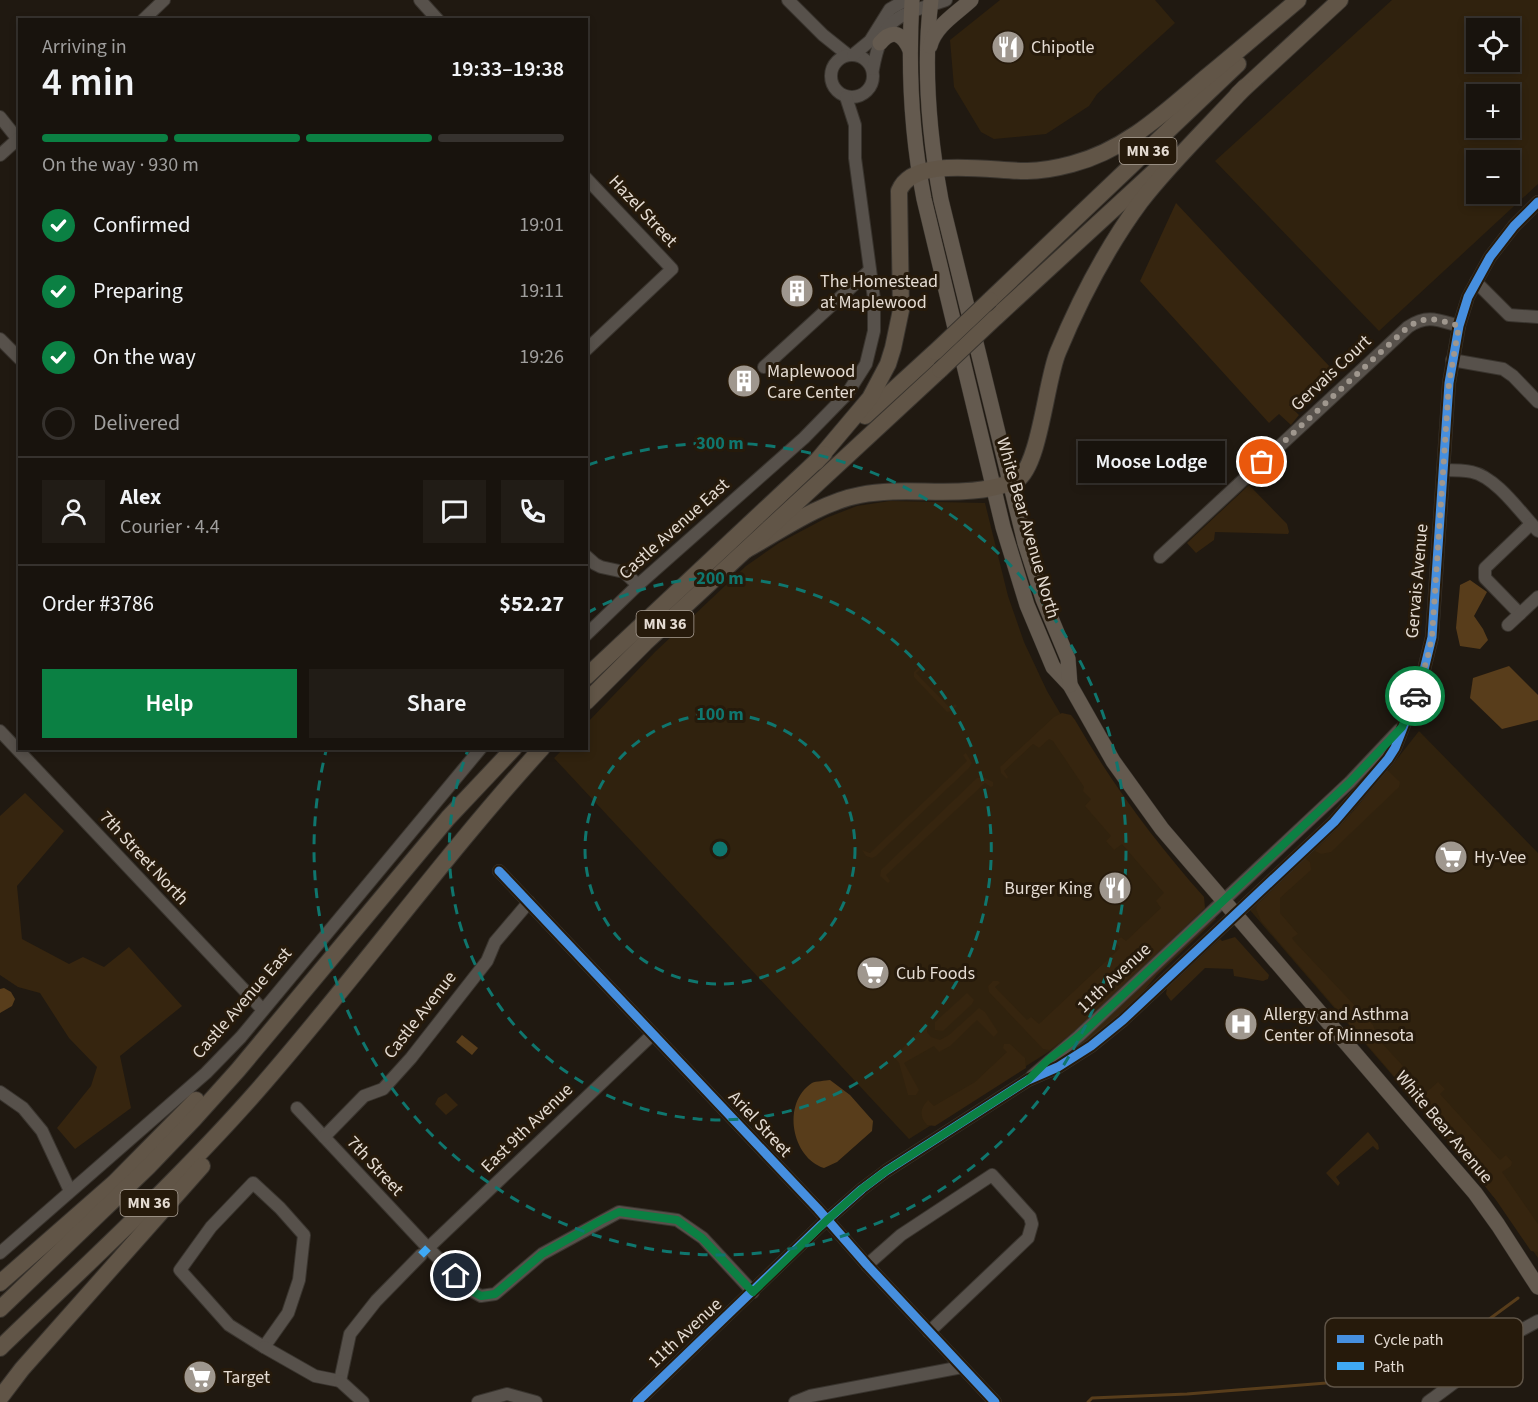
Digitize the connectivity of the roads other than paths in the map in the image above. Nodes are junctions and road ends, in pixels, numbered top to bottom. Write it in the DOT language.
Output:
graph roads {
  1 [pos="164,0"];
  2 [pos="420,0"];
  3 [pos="788,0"];
  4 [pos="946,0"];
  5 [pos="971,0"];
  6 [pos="1301,0"];
  7 [pos="1340,0"];
  8 [pos="931,3"];
  9 [pos="910,4"];
  10 [pos="145,18"];
  11 [pos="436,18"];
  12 [pos="823,35"];
  13 [pos="880,43"];
  14 [pos="910,50"];
  15 [pos="928,52"];
  16 [pos="850,55"];
  17 [pos="834,64"];
  18 [pos="873,69"];
  19 [pos="1245,87"];
  20 [pos="861,96"];
  21 [pos="846,97"];
  22 [pos="0,117"];
  23 [pos="855,125"];
  24 [pos="18,138"];
  25 [pos="18,140"];
  26 [pos="0,155"];
  27 [pos="936,169"];
  28 [pos="919,174"];
  29 [pos="588,179"];
  30 [pos="1536,208"];
  31 [pos="869,271"];
  32 [pos="1476,282"];
  33 [pos="1538,316"];
  34 [pos="1459,326"];
  35 [pos="0,339"];
  36 [pos="588,348"];
  37 [pos="18,357"];
  38 [pos="1452,360"];
  39 [pos="764,367"];
  40 [pos="1538,402"];
  41 [pos="816,462"];
  42 [pos="1443,470"];
  43 [pos="1010,483"];
  44 [pos="993,488"];
  45 [pos="1534,527"];
  46 [pos="746,550"];
  47 [pos="1160,557"];
  48 [pos="588,558"];
  49 [pos="638,585"];
  50 [pos="1538,597"];
  51 [pos="1520,614"];
  52 [pos="1508,625"];
  53 [pos="588,633"];
  54 [pos="588,675"];
  55 [pos="1070,685"];
  56 [pos="588,700"];
  57 [pos="1402,727"];
  58 [pos="0,731"];
  59 [pos="480,750"];
  60 [pos="512,750"];
  61 [pos="540,750"];
  62 [pos="499,871"];
  63 [pos="1223,900"];
  64 [pos="529,902"];
  65 [pos="1236,914"];
  66 [pos="263,1010"];
  67 [pos="271,1029"];
  68 [pos="652,1035"];
  69 [pos="291,1052"];
  70 [pos="1028,1080"];
  71 [pos="0,1092"];
  72 [pos="297,1108"];
  73 [pos="324,1137"];
  74 [pos="69,1191"];
  75 [pos="827,1220"];
  76 [pos="0,1252"];
  77 [pos="424,1252"];
  78 [pos="867,1265"];
  79 [pos="0,1283"];
  80 [pos="1538,1287"];
  81 [pos="753,1292"];
  82 [pos="0,1309"];
  83 [pos="1538,1321"];
  84 [pos="1523,1330"];
  85 [pos="929,1332"];
  86 [pos="264,1347"];
  87 [pos="0,1348"];
  88 [pos="962,1367"];
  89 [pos="340,1381"];
  90 [pos="1448,1387"];
  91 [pos="0,1398"];
  92 [pos="363,1402"];
  93 [pos="478,1402"];
  94 [pos="536,1402"];
  95 [pos="637,1402"];
  96 [pos="795,1402"];
  97 [pos="995,1402"];
  98 [pos="1428,1402"];
  1 -- 10 [label="street"];
  2 -- 11 [label="street"];
  3 -- 12 [label="street"];
  4 -- 8 [label="street"];
  5 -- 15 [label="main road"];
  6 -- 27 [label="highway"];
  6 -- 41 [label="highway, MN 36, bridge"];
  7 -- 19 [label="highway, MN 36"];
  8 -- 9 [label="street"];
  8 -- 15 [label="main road, White Bear Avenue North"];
  9 -- 13 [label="street"];
  9 -- 14 [label="main road, White Bear Avenue North"];
  9 -- 16 [label="street"];
  12 -- 16 [label="street"];
  12 -- 17 [label="street"];
  13 -- 14 [label="main road"];
  13 -- 18 [label="street"];
  14 -- 28 [label="main road, White Bear Avenue North"];
  15 -- 27 [label="main road, White Bear Avenue North"];
  16 -- 17 [label="street"];
  16 -- 18 [label="street"];
  17 -- 21 [label="street"];
  18 -- 20 [label="street"];
  19 -- 43 [label="highway"];
  19 -- 46 [label="highway, MN 36, bridge"];
  20 -- 21 [label="street"];
  20 -- 23 [label="street"];
  21 -- 23 [label="street"];
  22 -- 24 [label="street"];
  23 -- 31 [label="street, Castle Avenue East"];
  25 -- 26 [label="street"];
  27 -- 28 [label="highway"];
  27 -- 43 [label="main road, White Bear Avenue North"];
  28 -- 41 [label="highway"];
  28 -- 44 [label="main road, White Bear Avenue North"];
  29 -- 36 [label="street, Hazel Street"];
  30 -- 32 [label="street, Gervais Avenue"];
  31 -- 39 [label="street"];
  31 -- 49 [label="street, Castle Avenue East"];
  32 -- 33 [label="street"];
  32 -- 34 [label="street, Gervais Avenue"];
  34 -- 38 [label="street, Gervais Avenue"];
  34 -- 47 [label="street, Gervais Court"];
  35 -- 37 [label="street"];
  38 -- 40 [label="street"];
  38 -- 42 [label="street, Gervais Avenue"];
  41 -- 54 [label="highway, MN 36"];
  42 -- 45 [label="street"];
  42 -- 57 [label="street, Gervais Avenue"];
  43 -- 44 [label="highway"];
  43 -- 55 [label="main road, White Bear Avenue North"];
  44 -- 46 [label="highway"];
  44 -- 55 [label="main road, White Bear Avenue North"];
  45 -- 51 [label="street"];
  46 -- 56 [label="highway, MN 36"];
  48 -- 49 [label="street"];
  49 -- 53 [label="street, Castle Avenue East"];
  50 -- 51 [label="street"];
  51 -- 52 [label="street"];
  55 -- 63 [label="main road, White Bear Avenue"];
  57 -- 63 [label="street, Gervais Avenue"];
  57 -- 65 [label="street, Gervais Avenue"];
  58 -- 66 [label="street, 7th Street North"];
  59 -- 66 [label="street, Castle Avenue East"];
  60 -- 67 [label="highway, MN 36"];
  61 -- 69 [label="highway, MN 36"];
  62 -- 64 [label="street, Ariel Street"];
  63 -- 65 [label="main road, White Bear Avenue"];
  63 -- 70 [label="street, 11th Avenue"];
  64 -- 68 [label="street, Ariel Street"];
  64 -- 73 [label="street, Castle Avenue"];
  65 -- 70 [label="street, 11th Avenue"];
  65 -- 80 [label="main road, White Bear Avenue"];
  66 -- 74 [label="street, Castle Avenue East"];
  67 -- 79 [label="highway"];
  67 -- 82 [label="highway, MN 36"];
  68 -- 75 [label="street, Ariel Street"];
  68 -- 77 [label="street, East 9th Avenue"];
  69 -- 87 [label="highway, MN 36"];
  69 -- 91 [label="highway"];
  70 -- 75 [label="street, 11th Avenue"];
  71 -- 74 [label="street"];
  72 -- 73 [label="street, 7th Street"];
  73 -- 77 [label="street, 7th Street"];
  74 -- 76 [label="street, Castle Avenue East"];
  75 -- 78 [label="street, Ariel Street"];
  75 -- 81 [label="street, 11th Avenue"];
  77 -- 81 [label="street, 7th Street"];
  77 -- 89 [label="street, East 9th Avenue"];
  78 -- 85 [label="street, Ariel Street"];
  78 -- 85 [label="street"];
  81 -- 95 [label="street, 11th Avenue"];
  83 -- 84 [label="street"];
  85 -- 88 [label="street, Ariel Street"];
  86 -- 86 [label="street"];
  86 -- 89 [label="street"];
  88 -- 96 [label="street"];
  88 -- 97 [label="street, Ariel Street"];
  89 -- 92 [label="street"];
  90 -- 98 [label="street"];
  93 -- 94 [label="street"];
}
